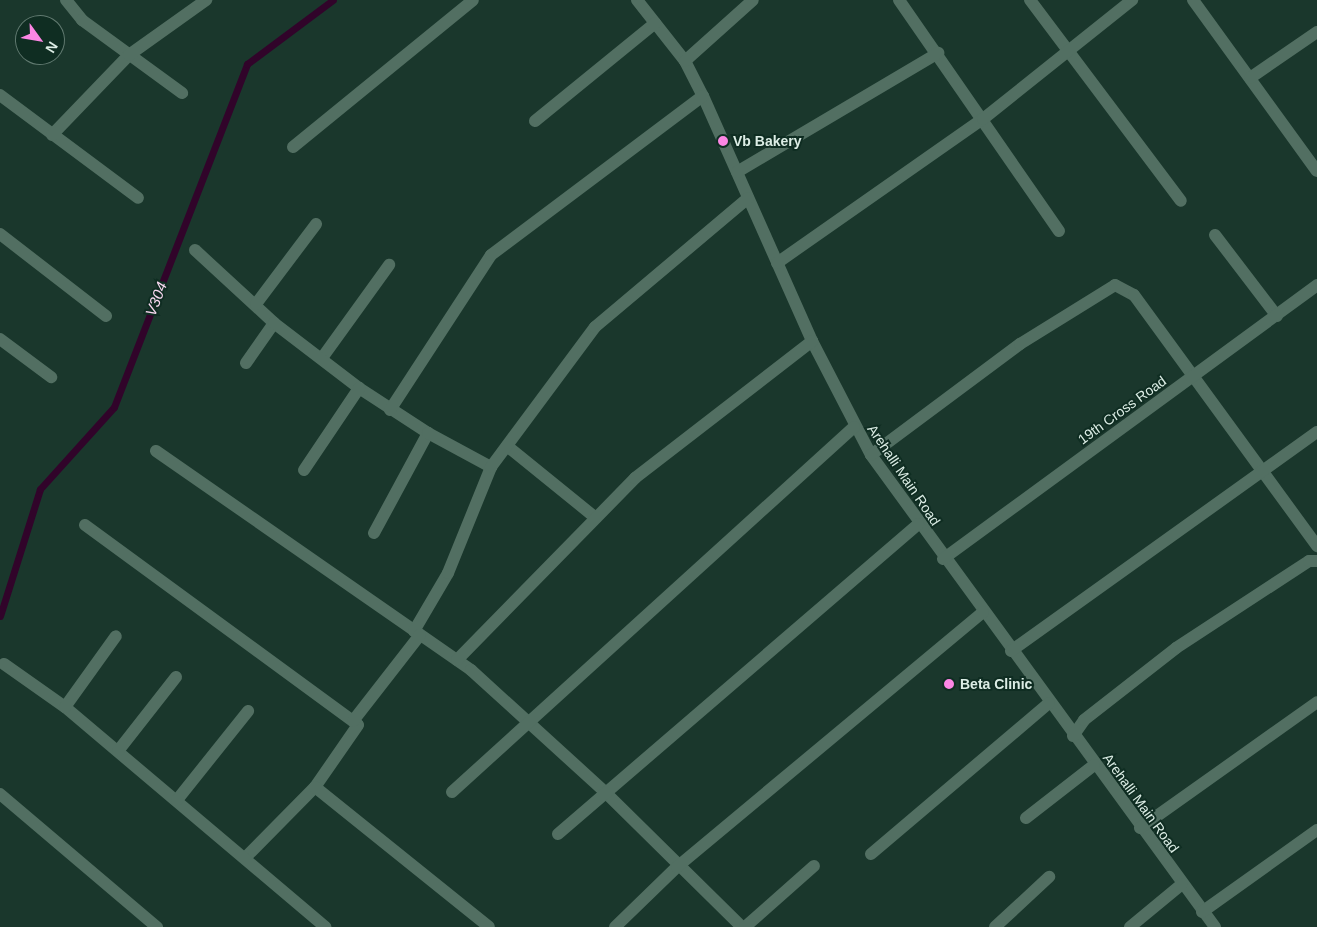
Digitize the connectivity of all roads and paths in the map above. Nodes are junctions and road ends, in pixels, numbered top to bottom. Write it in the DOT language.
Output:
graph roads {
  1 [pos="66,0"];
  2 [pos="206,0"];
  3 [pos="473,0"];
  4 [pos="637,0"];
  5 [pos="753,0"];
  6 [pos="899,0"];
  7 [pos="1030,0"];
  8 [pos="1132,0"];
  9 [pos="1193,0"];
  10 [pos="655,23"];
  11 [pos="1317,32"];
  12 [pos="1067,48"];
  13 [pos="938,53"];
  14 [pos="129,55"];
  15 [pos="685,61"];
  16 [pos="1250,78"];
  17 [pos="182,94"];
  18 [pos="0,95"];
  19 [pos="703,96"];
  20 [pos="983,118"];
  21 [pos="535,121"];
  22 [pos="52,135"];
  23 [pos="293,147"];
  24 [pos="1317,171"];
  25 [pos="737,172"];
  26 [pos="138,198"];
  27 [pos="748,198"];
  28 [pos="1181,201"];
  29 [pos="316,224"];
  30 [pos="1059,231"];
  31 [pos="1,235"];
  32 [pos="1215,235"];
  33 [pos="195,250"];
  34 [pos="777,263"];
  35 [pos="389,265"];
  36 [pos="1317,285"];
  37 [pos="256,304"];
  38 [pos="106,316"];
  39 [pos="1277,316"];
  40 [pos="274,323"];
  41 [pos="0,339"];
  42 [pos="812,341"];
  43 [pos="322,358"];
  44 [pos="246,363"];
  45 [pos="51,377"];
  46 [pos="1193,377"];
  47 [pos="359,388"];
  48 [pos="390,410"];
  49 [pos="854,427"];
  50 [pos="1317,432"];
  51 [pos="428,433"];
  52 [pos="507,446"];
  53 [pos="156,452"];
  54 [pos="871,455"];
  55 [pos="491,468"];
  56 [pos="304,470"];
  57 [pos="1260,472"];
  58 [pos="596,518"];
  59 [pos="918,524"];
  60 [pos="85,526"];
  61 [pos="374,533"];
  62 [pos="1317,546"];
  63 [pos="943,559"];
  64 [pos="1317,560"];
  65 [pos="982,612"];
  66 [pos="417,633"];
  67 [pos="116,636"];
  68 [pos="1011,651"];
  69 [pos="458,660"];
  70 [pos="4,664"];
  71 [pos="176,677"];
  72 [pos="1317,702"];
  73 [pos="1049,703"];
  74 [pos="65,707"];
  75 [pos="248,711"];
  76 [pos="353,721"];
  77 [pos="529,722"];
  78 [pos="1073,736"];
  79 [pos="118,751"];
  80 [pos="1094,765"];
  81 [pos="316,787"];
  82 [pos="452,792"];
  83 [pos="605,792"];
  84 [pos="0,794"];
  85 [pos="177,800"];
  86 [pos="1026,818"];
  87 [pos="1140,828"];
  88 [pos="1317,830"];
  89 [pos="558,834"];
  90 [pos="871,854"];
  91 [pos="246,858"];
  92 [pos="814,866"];
  93 [pos="677,867"];
  94 [pos="1049,877"];
  95 [pos="1182,884"];
  96 [pos="1202,912"];
  97 [pos="158,927"];
  98 [pos="325,927"];
  99 [pos="489,927"];
  100 [pos="615,927"];
  101 [pos="744,927"];
  102 [pos="995,927"];
  103 [pos="1130,927"];
  104 [pos="1214,927"];
  1 -- 14 [label="street"];
  2 -- 14 [label="street"];
  3 -- 23 [label="street"];
  4 -- 10 [label="street, Arehalli Main Road"];
  5 -- 15 [label="street"];
  6 -- 13 [label="street"];
  7 -- 12 [label="street"];
  8 -- 12 [label="street"];
  9 -- 16 [label="street"];
  10 -- 15 [label="street, Arehalli Main Road"];
  10 -- 21 [label="street"];
  11 -- 16 [label="street"];
  12 -- 20 [label="street"];
  12 -- 28 [label="street"];
  13 -- 20 [label="street"];
  13 -- 25 [label="street"];
  14 -- 17 [label="street"];
  14 -- 22 [label="street"];
  15 -- 19 [label="street, Arehalli Main Road"];
  16 -- 24 [label="street"];
  18 -- 22 [label="street"];
  19 -- 25 [label="street, Arehalli Main Road"];
  19 -- 48 [label="street"];
  20 -- 30 [label="street"];
  20 -- 34 [label="street"];
  22 -- 26 [label="street"];
  25 -- 27 [label="street, Arehalli Main Road"];
  27 -- 34 [label="street, Arehalli Main Road"];
  27 -- 52 [label="street"];
  29 -- 37 [label="street"];
  31 -- 38 [label="street"];
  32 -- 39 [label="street"];
  33 -- 37 [label="street"];
  34 -- 42 [label="street, Arehalli Main Road"];
  35 -- 43 [label="street"];
  36 -- 39 [label="street, 19th Cross Road"];
  37 -- 40 [label="street"];
  39 -- 46 [label="street, 19th Cross Road"];
  40 -- 43 [label="street"];
  40 -- 44 [label="street"];
  41 -- 45 [label="street"];
  42 -- 49 [label="street, Arehalli Main Road"];
  42 -- 58 [label="street"];
  43 -- 47 [label="street"];
  46 -- 54 [label="street"];
  46 -- 57 [label="street"];
  46 -- 63 [label="street, 19th Cross Road"];
  47 -- 48 [label="street"];
  47 -- 56 [label="street"];
  48 -- 51 [label="street"];
  49 -- 54 [label="street, Arehalli Main Road"];
  49 -- 77 [label="street"];
  50 -- 57 [label="street"];
  51 -- 55 [label="street"];
  51 -- 61 [label="street"];
  52 -- 55 [label="street"];
  52 -- 58 [label="street"];
  53 -- 66 [label="street"];
  54 -- 59 [label="street, Arehalli Main Road"];
  55 -- 66 [label="street"];
  57 -- 62 [label="street"];
  57 -- 68 [label="street"];
  58 -- 69 [label="street"];
  59 -- 63 [label="street, Arehalli Main Road"];
  59 -- 83 [label="street"];
  60 -- 76 [label="street"];
  63 -- 65 [label="street, Arehalli Main Road"];
  64 -- 78 [label="street"];
  65 -- 68 [label="street, Arehalli Main Road"];
  65 -- 93 [label="street"];
  66 -- 69 [label="street"];
  66 -- 76 [label="street"];
  67 -- 74 [label="street"];
  68 -- 73 [label="street, Arehalli Main Road"];
  69 -- 77 [label="street"];
  70 -- 74 [label="street"];
  71 -- 79 [label="street"];
  72 -- 87 [label="street"];
  73 -- 78 [label="street, Arehalli Main Road"];
  73 -- 90 [label="street"];
  74 -- 79 [label="street"];
  75 -- 85 [label="street"];
  76 -- 81 [label="street"];
  77 -- 82 [label="street"];
  77 -- 83 [label="street"];
  78 -- 80 [label="street, Arehalli Main Road"];
  79 -- 85 [label="street"];
  80 -- 86 [label="street"];
  80 -- 87 [label="street, Arehalli Main Road"];
  81 -- 91 [label="street"];
  81 -- 99 [label="street"];
  83 -- 89 [label="street"];
  83 -- 93 [label="street"];
  84 -- 97 [label="street"];
  85 -- 91 [label="street"];
  87 -- 95 [label="street, Arehalli Main Road"];
  88 -- 96 [label="street"];
  91 -- 98 [label="street"];
  92 -- 101 [label="street"];
  93 -- 100 [label="street"];
  93 -- 101 [label="street"];
  94 -- 102 [label="street"];
  95 -- 96 [label="street, Arehalli Main Road"];
  95 -- 103 [label="street"];
  96 -- 104 [label="street, Arehalli Main Road"];
}
